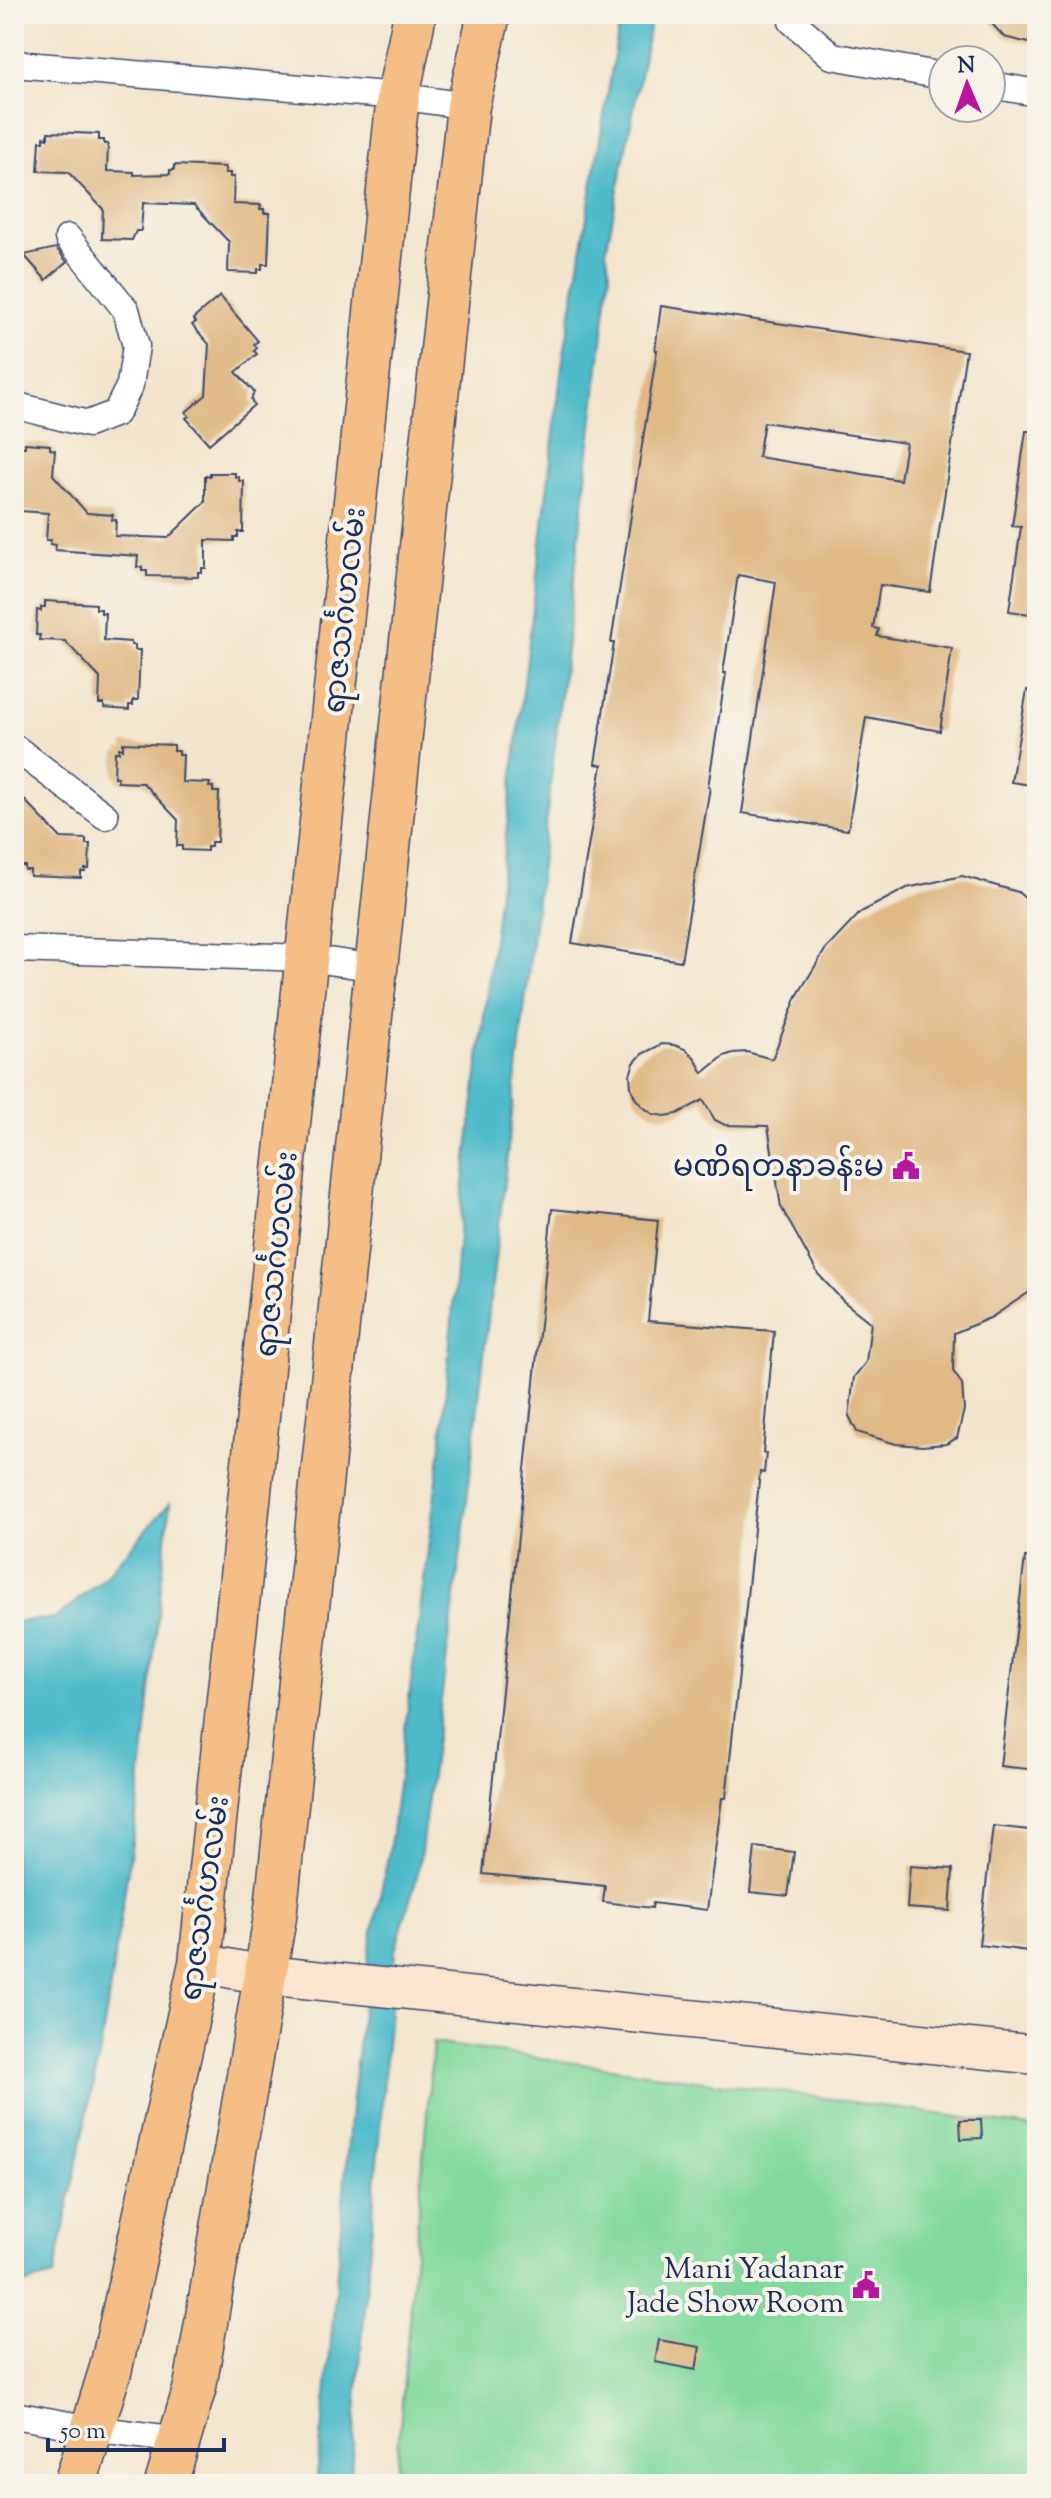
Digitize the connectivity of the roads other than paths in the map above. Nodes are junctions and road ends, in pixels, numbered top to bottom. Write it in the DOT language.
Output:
graph roads {
  1 [pos="415,14"];
  2 [pos="489,14"];
  3 [pos="791,14"];
  4 [pos="14,64"];
  5 [pos="927,73"];
  6 [pos="1007,88"];
  7 [pos="1037,93"];
  8 [pos="398,96"];
  9 [pos="468,106"];
  10 [pos="68,238"];
  11 [pos="14,405"];
  12 [pos="14,747"];
  13 [pos="105,816"];
  14 [pos="14,949"];
  15 [pos="308,958"];
  16 [pos="376,968"];
  17 [pos="200,1963"];
  18 [pos="265,1975"];
  19 [pos="1037,2055"];
  20 [pos="14,2415"];
  21 [pos="92,2429"];
  22 [pos="179,2440"];
  23 [pos="75,2484"];
  24 [pos="166,2484"];
  1 -- 8 [label="main road, ရာဇသင်္ဂဟလမ်း"];
  2 -- 9 [label="main road"];
  3 -- 5 [label="street"];
  4 -- 8 [label="street"];
  6 -- 7 [label="street"];
  8 -- 9 [label="street"];
  8 -- 15 [label="main road, ရာဇသင်္ဂဟလမ်း"];
  9 -- 16 [label="main road"];
  10 -- 11 [label="street"];
  12 -- 13 [label="street"];
  14 -- 15 [label="street"];
  15 -- 16 [label="street"];
  15 -- 17 [label="main road, ရာဇသင်္ဂဟလမ်း"];
  16 -- 18 [label="main road"];
  17 -- 18 [label="street"];
  17 -- 21 [label="main road, ရာဇသင်္ဂဟလမ်း"];
  18 -- 19 [label="street"];
  18 -- 22 [label="main road"];
  20 -- 21 [label="street"];
  21 -- 22 [label="street"];
  21 -- 23 [label="main road, ရာဇသင်္ဂဟလမ်း"];
  22 -- 24 [label="main road"];
}
